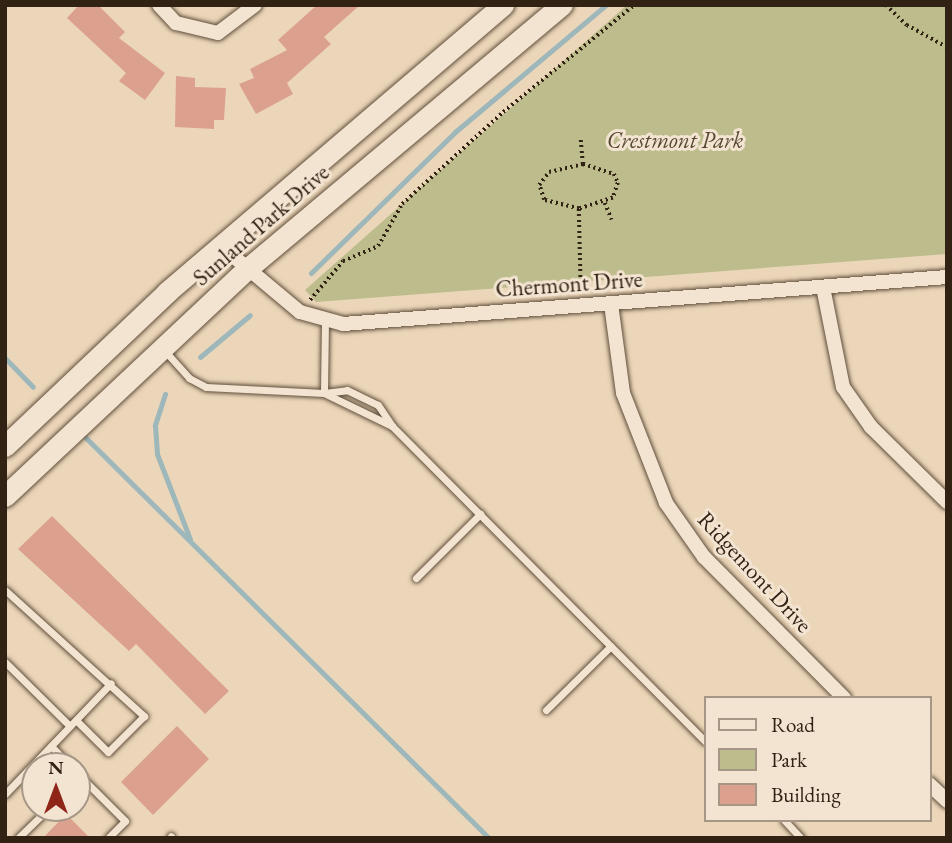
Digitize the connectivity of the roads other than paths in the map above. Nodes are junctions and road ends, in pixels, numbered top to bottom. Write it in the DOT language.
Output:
graph roads {
  1 [pos="159,5"];
  2 [pos="255,5"];
  3 [pos="503,5"];
  4 [pos="562,5"];
  5 [pos="221,246"];
  6 [pos="247,269"];
  7 [pos="947,277"];
  8 [pos="824,287"];
  9 [pos="611,303"];
  10 [pos="325,322"];
  11 [pos="161,347"];
  12 [pos="324,393"];
  13 [pos="392,426"];
  14 [pos="5,446"];
  15 [pos="5,496"];
  16 [pos="947,502"];
  17 [pos="480,514"];
  18 [pos="416,578"];
  19 [pos="5,590"];
  20 [pos="611,646"];
  21 [pos="5,662"];
  22 [pos="111,683"];
  23 [pos="842,696"];
  24 [pos="546,710"];
  25 [pos="73,723"];
  26 [pos="704,740"];
  27 [pos="51,747"];
  28 [pos="56,752"];
  29 [pos="931,786"];
  30 [pos="91,789"];
  31 [pos="5,794"];
  32 [pos="947,801"];
  33 [pos="35,822"];
  34 [pos="786,822"];
  35 [pos="18,838"];
  36 [pos="108,838"];
  37 [pos="802,838"];
  1 -- 2 [label="street"];
  3 -- 5 [label="main road, Sunland Park Drive"];
  4 -- 6 [label="main road, Sunland Park Drive"];
  5 -- 6 [label="street, Chermont Drive"];
  5 -- 14 [label="main road, Sunland Park Drive"];
  6 -- 10 [label="street, Chermont Drive"];
  6 -- 11 [label="main road, Sunland Park Drive"];
  7 -- 8 [label="street, Chermont Drive"];
  8 -- 9 [label="street, Chermont Drive"];
  8 -- 16 [label="street"];
  9 -- 10 [label="street, Chermont Drive"];
  9 -- 23 [label="street, Ridgemont Drive"];
  10 -- 12 [label="lane"];
  11 -- 12 [label="lane"];
  11 -- 15 [label="main road, Sunland Park Drive"];
  12 -- 13 [label="lane"];
  12 -- 13 [label="lane"];
  13 -- 17 [label="lane"];
  17 -- 18 [label="lane"];
  17 -- 20 [label="lane"];
  19 -- 22 [label="lane"];
  20 -- 24 [label="lane"];
  20 -- 26 [label="lane"];
  21 -- 25 [label="lane"];
  22 -- 25 [label="lane"];
  22 -- 25 [label="lane"];
  25 -- 27 [label="lane"];
  27 -- 28 [label="lane"];
  27 -- 31 [label="lane"];
  29 -- 32 [label="street"];
  30 -- 36 [label="lane"];
  33 -- 35 [label="lane"];
  34 -- 37 [label="lane"];
}
